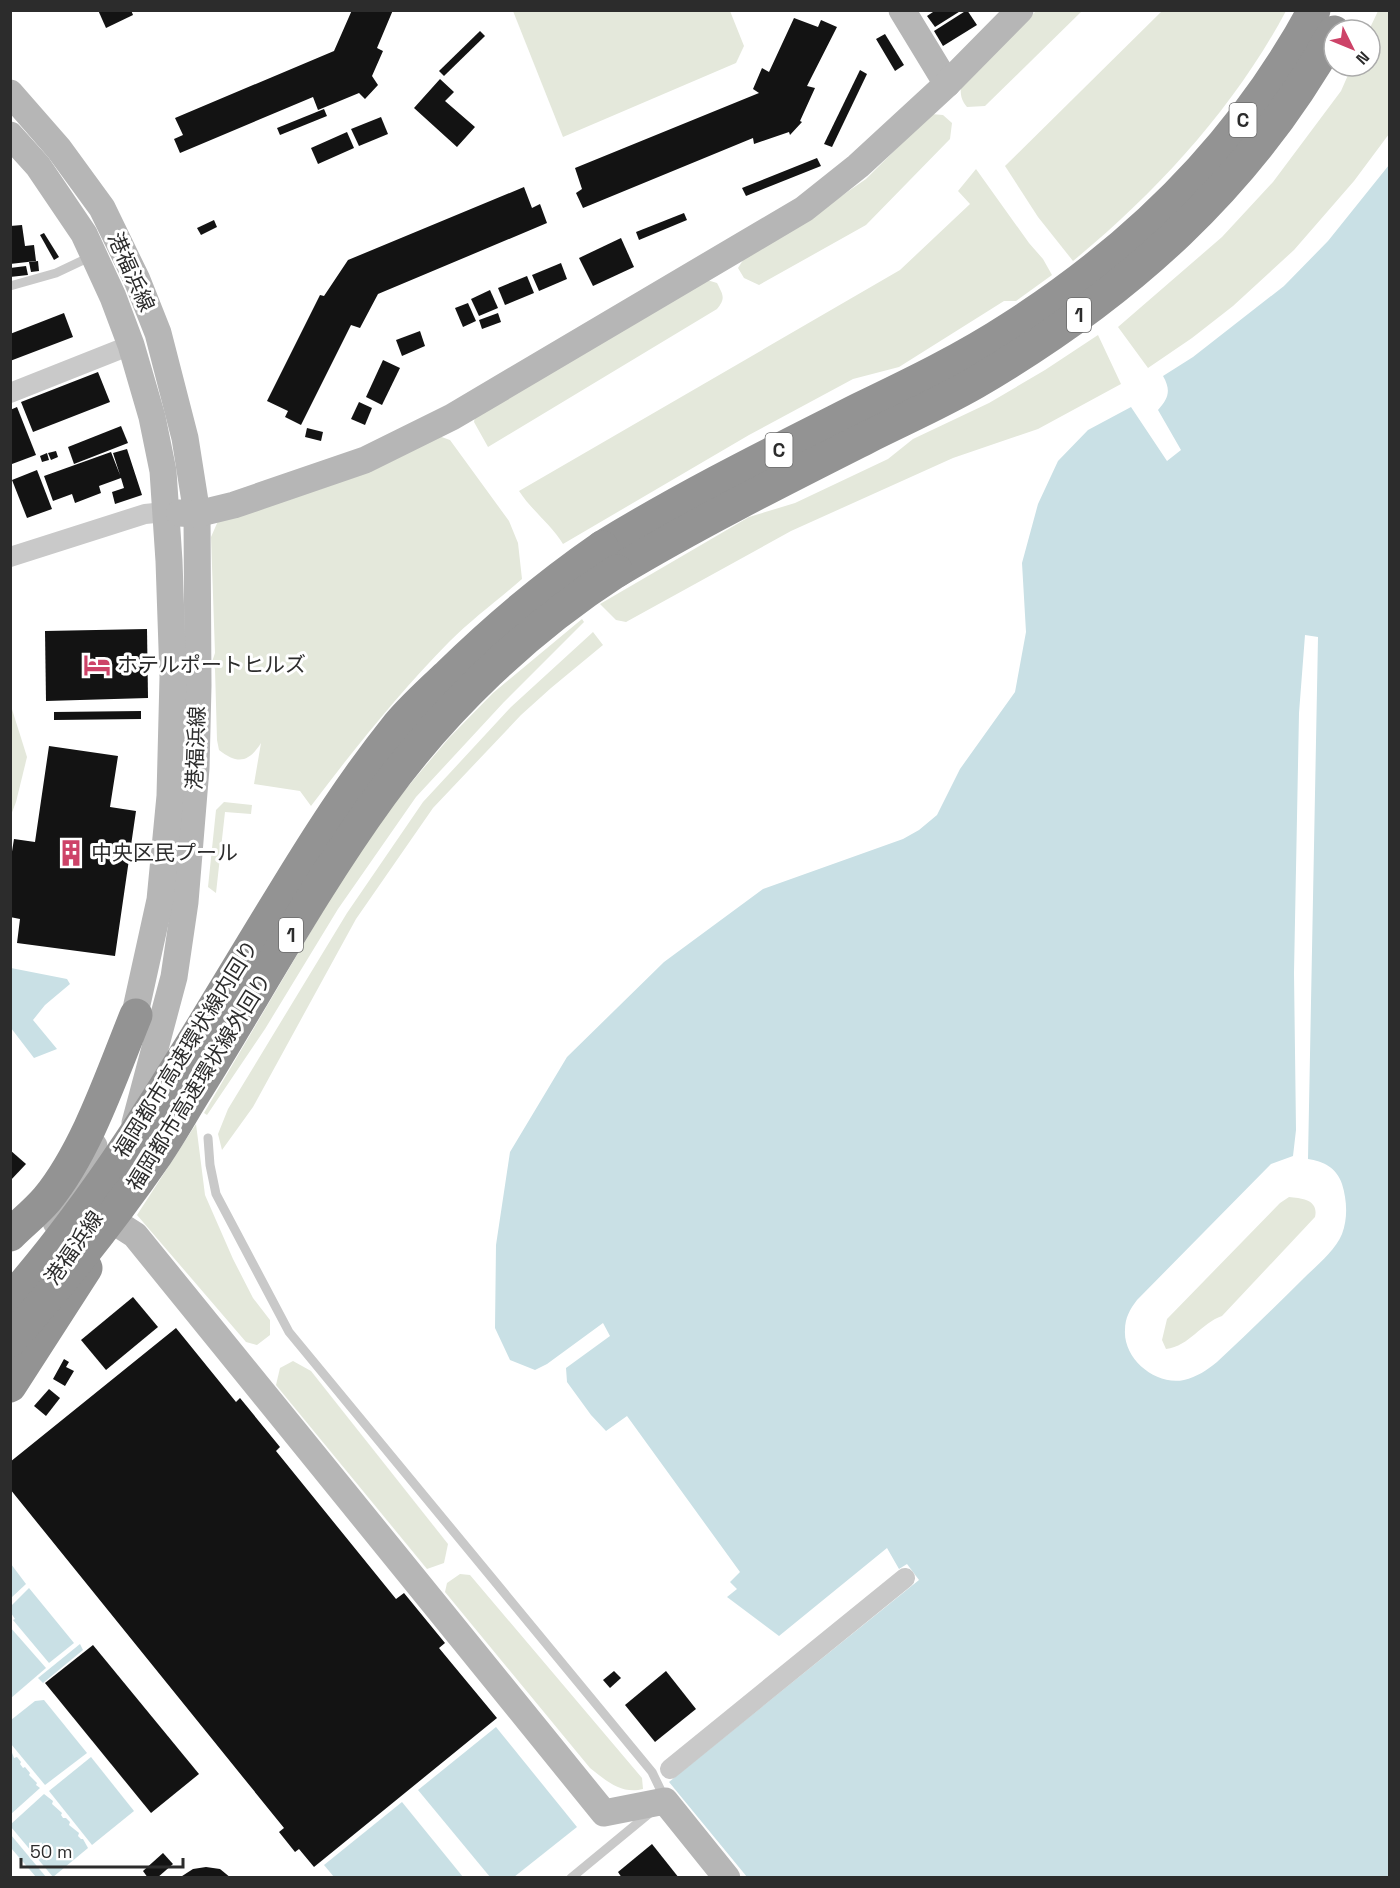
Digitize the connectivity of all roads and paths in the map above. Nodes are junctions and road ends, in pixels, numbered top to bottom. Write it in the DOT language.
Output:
graph roads {
  1 [pos="902,10"];
  2 [pos="1020,10"];
  3 [pos="1314,10"];
  4 [pos="1322,52"];
  5 [pos="947,84"];
  6 [pos="10,93"];
  7 [pos="10,135"];
  8 [pos="1166,226"];
  9 [pos="94,255"];
  10 [pos="10,286"];
  11 [pos="131,345"];
  12 [pos="10,393"];
  13 [pos="165,513"];
  14 [pos="197,514"];
  15 [pos="10,557"];
  16 [pos="610,559"];
  17 [pos="136,1016"];
  18 [pos="208,1138"];
  19 [pos="74,1195"];
  20 [pos="101,1215"];
  21 [pos="10,1235"];
  22 [pos="10,1254"];
  23 [pos="10,1290"];
  24 [pos="10,1300"];
  25 [pos="10,1336"];
  26 [pos="10,1341"];
  27 [pos="10,1386"];
  28 [pos="905,1578"];
  29 [pos="670,1770"];
  30 [pos="665,1800"];
  31 [pos="572,1878"];
  32 [pos="727,1878"];
  1 -- 5 [label="street"];
  2 -- 5 [label="street"];
  3 -- 8 [label="highway, C"];
  4 -- 8 [label="highway, 福岡都市高速環状線外回り / 1"];
  5 -- 14 [label="street"];
  6 -- 14 [label="street, 港福浜線"];
  7 -- 9 [label="street, 港福浜線"];
  8 -- 16 [label="highway, 福岡都市高速環状線外回り / 1"];
  9 -- 10 [label="lane"];
  9 -- 11 [label="street, 港福浜線"];
  11 -- 12 [label="street"];
  11 -- 13 [label="street, 港福浜線"];
  13 -- 14 [label="street"];
  13 -- 15 [label="street"];
  13 -- 17 [label="street, 港福浜線"];
  14 -- 20 [label="street, 港福浜線"];
  16 -- 24 [label="highway, 福岡都市高速環状線内回り, bridge"];
  16 -- 26 [label="highway, 福岡都市高速環状線外回り / 1, bridge"];
  17 -- 19 [label="street, 港福浜線"];
  17 -- 21 [label="highway"];
  18 -- 30 [label="lane"];
  19 -- 20 [label="street"];
  19 -- 22 [label="highway"];
  19 -- 23 [label="street, 港福浜線"];
  20 -- 25 [label="street, 港福浜線"];
  20 -- 27 [label="highway"];
  20 -- 30 [label="street"];
  28 -- 29 [label="street"];
  30 -- 31 [label="lane"];
  30 -- 32 [label="street"];
}
